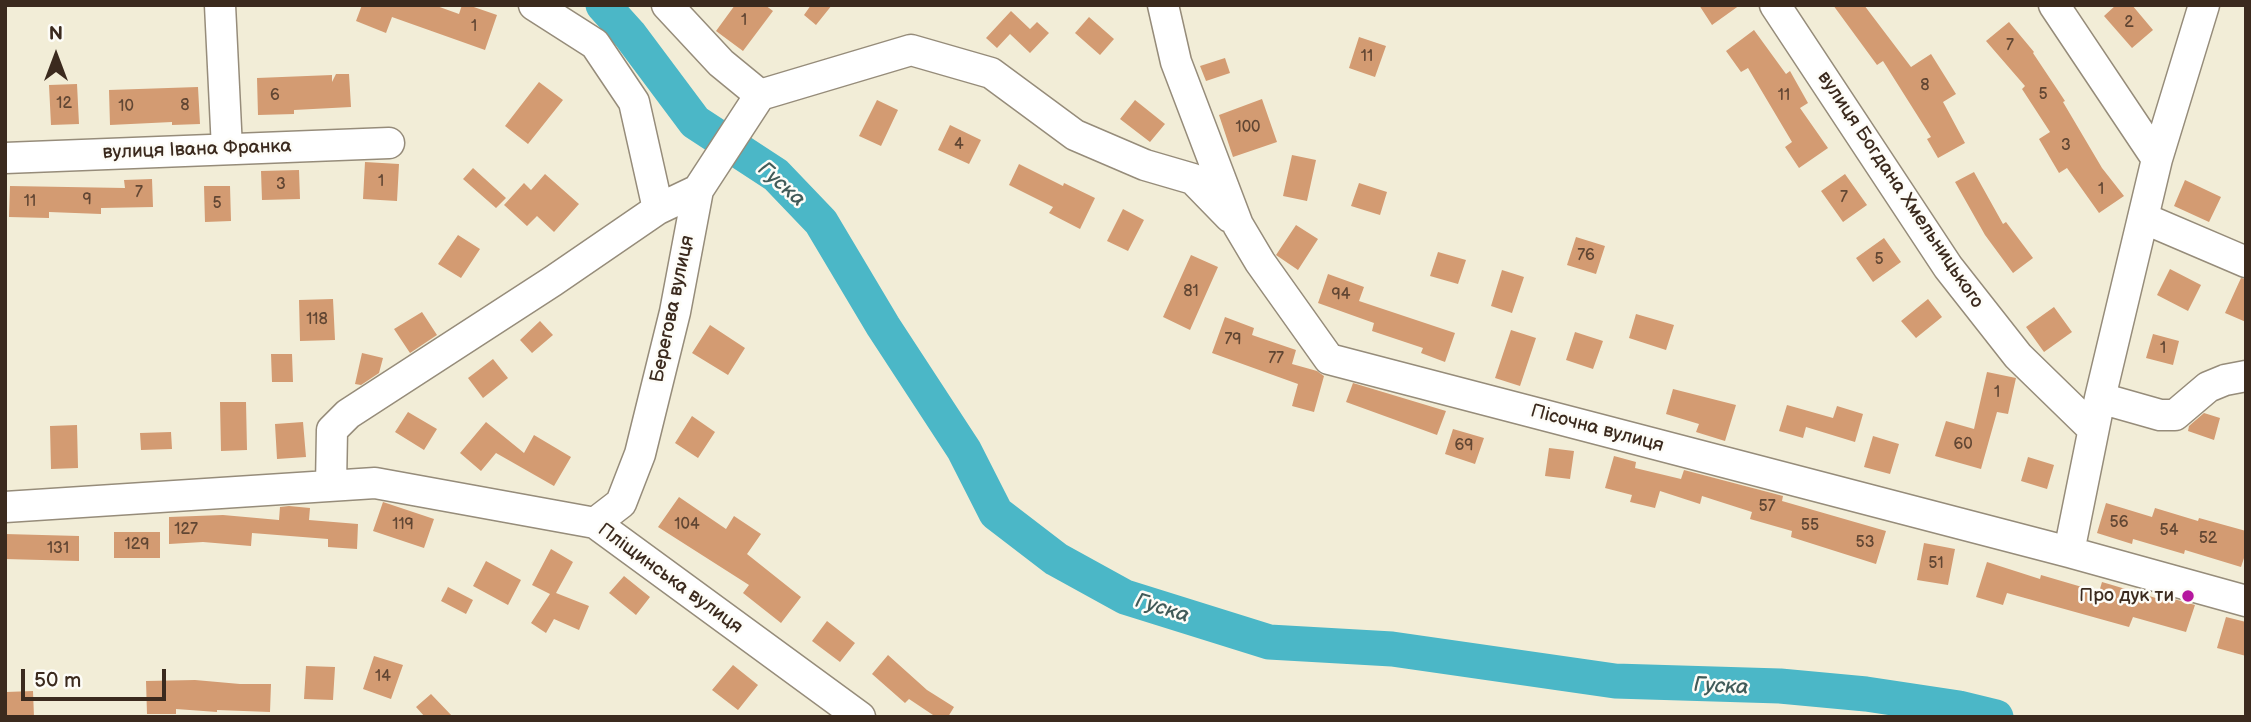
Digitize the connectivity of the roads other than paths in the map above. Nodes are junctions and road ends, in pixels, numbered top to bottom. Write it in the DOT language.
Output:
graph roads {
  1 [pos="220,5"];
  2 [pos="534,5"];
  3 [pos="667,5"];
  4 [pos="1163,5"];
  5 [pos="1774,5"];
  6 [pos="2054,5"];
  7 [pos="2204,5"];
  8 [pos="760,95"];
  9 [pos="389,142"];
  10 [pos="227,149"];
  11 [pos="5,158"];
  12 [pos="2157,159"];
  13 [pos="698,190"];
  14 [pos="658,209"];
  15 [pos="2143,218"];
  16 [pos="1238,225"];
  17 [pos="2246,262"];
  18 [pos="2246,376"];
  19 [pos="2100,398"];
  20 [pos="2093,429"];
  21 [pos="331,485"];
  22 [pos="5,507"];
  23 [pos="595,523"];
  24 [pos="2069,552"];
  25 [pos="2246,601"];
  26 [pos="857,716"];
  1 -- 10 [label="street"];
  2 -- 14 [label="street"];
  3 -- 8 [label="street"];
  4 -- 16 [label="street, Пісочна вулиця"];
  5 -- 20 [label="street, вулиця Богдана Хмельницького"];
  6 -- 12 [label="street"];
  7 -- 12 [label="street"];
  8 -- 13 [label="street, Берегова вулиця"];
  8 -- 16 [label="street"];
  9 -- 10 [label="street, вулиця Івана Франка"];
  10 -- 11 [label="street, вулиця Івана Франка"];
  12 -- 15 [label="street"];
  13 -- 14 [label="street"];
  13 -- 23 [label="street, Берегова вулиця"];
  14 -- 21 [label="street"];
  15 -- 17 [label="street"];
  15 -- 19 [label="street"];
  16 -- 24 [label="street, Пісочна вулиця"];
  18 -- 19 [label="street"];
  19 -- 20 [label="street"];
  20 -- 24 [label="street"];
  21 -- 22 [label="street, Пліщинська вулиця"];
  21 -- 23 [label="street, Пліщинська вулиця"];
  23 -- 26 [label="street, Пліщинська вулиця"];
  24 -- 25 [label="street, Пісочна вулиця"];
}
